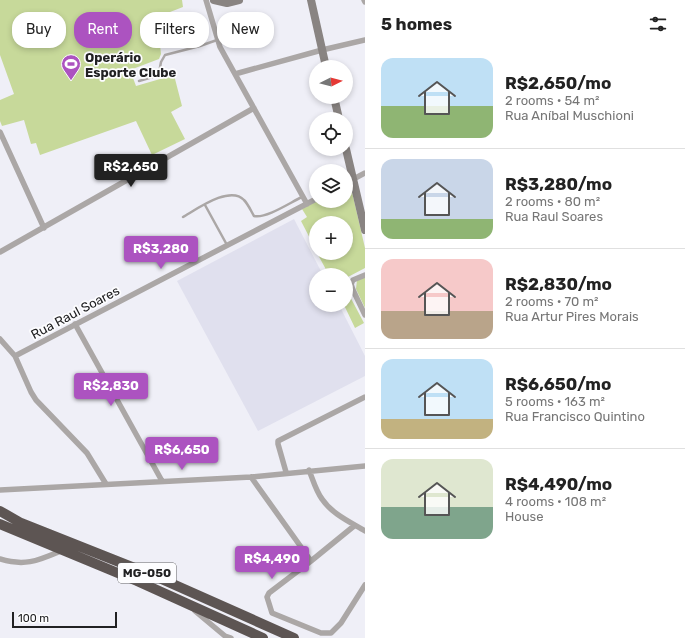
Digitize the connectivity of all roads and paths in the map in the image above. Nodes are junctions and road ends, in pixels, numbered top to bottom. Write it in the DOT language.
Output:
graph roads {
  1 [pos="206,0"];
  2 [pos="214,0"];
  3 [pos="239,0"];
  4 [pos="311,0"];
  5 [pos="217,37"];
  6 [pos="217,40"];
  7 [pos="365,40"];
  8 [pos="221,48"];
  9 [pos="322,50"];
  10 [pos="324,60"];
  11 [pos="235,74"];
  12 [pos="139,81"];
  13 [pos="254,108"];
  14 [pos="0,132"];
  15 [pos="363,174"];
  16 [pos="353,179"];
  17 [pos="365,181"];
  18 [pos="353,191"];
  19 [pos="303,196"];
  20 [pos="307,204"];
  21 [pos="205,205"];
  22 [pos="183,217"];
  23 [pos="44,228"];
  24 [pos="365,230"];
  25 [pos="227,245"];
  26 [pos="0,252"];
  27 [pos="365,275"];
  28 [pos="365,315"];
  29 [pos="75,324"];
  30 [pos="0,339"];
  31 [pos="15,356"];
  32 [pos="365,397"];
  33 [pos="365,466"];
  34 [pos="309,470"];
  35 [pos="286,472"];
  36 [pos="251,477"];
  37 [pos="162,481"];
  38 [pos="106,484"];
  39 [pos="0,490"];
  40 [pos="0,511"];
  41 [pos="0,524"];
  42 [pos="354,526"];
  43 [pos="365,531"];
  44 [pos="63,550"];
  45 [pos="0,559"];
  46 [pos="311,561"];
  47 [pos="365,585"];
  48 [pos="184,603"];
  49 [pos="226,637"];
  50 [pos="264,638"];
  51 [pos="294,638"];
  1 -- 5 [label="street"];
  2 -- 3 [label="street"];
  4 -- 9 [label="street"];
  6 -- 12 [label="lane"];
  7 -- 9 [label="street"];
  8 -- 11 [label="street"];
  9 -- 10 [label="street"];
  9 -- 11 [label="street"];
  11 -- 13 [label="street"];
  13 -- 19 [label="street"];
  13 -- 23 [label="street"];
  14 -- 23 [label="street"];
  15 -- 16 [label="street"];
  15 -- 17 [label="street"];
  18 -- 24 [label="street"];
  19 -- 20 [label="street"];
  19 -- 21 [label="lane"];
  20 -- 25 [label="street, Rua Raul Soares"];
  21 -- 22 [label="lane"];
  21 -- 25 [label="lane"];
  23 -- 26 [label="street"];
  25 -- 29 [label="street, Rua Raul Soares"];
  27 -- 28 [label="street"];
  29 -- 31 [label="street, Rua Raul Soares"];
  29 -- 37 [label="street"];
  30 -- 31 [label="street"];
  31 -- 38 [label="street"];
  32 -- 35 [label="street"];
  33 -- 34 [label="street"];
  34 -- 35 [label="street"];
  34 -- 42 [label="street"];
  35 -- 36 [label="street"];
  36 -- 37 [label="street"];
  36 -- 46 [label="street"];
  37 -- 38 [label="street"];
  38 -- 39 [label="street"];
  40 -- 51 [label="highway, MG-050"];
  41 -- 44 [label="highway, MG-050"];
  42 -- 43 [label="street"];
  42 -- 46 [label="street"];
  44 -- 45 [label="street"];
  44 -- 48 [label="highway, MG-050"];
  46 -- 47 [label="street"];
  48 -- 49 [label="street"];
  48 -- 50 [label="highway, MG-050"];
}
